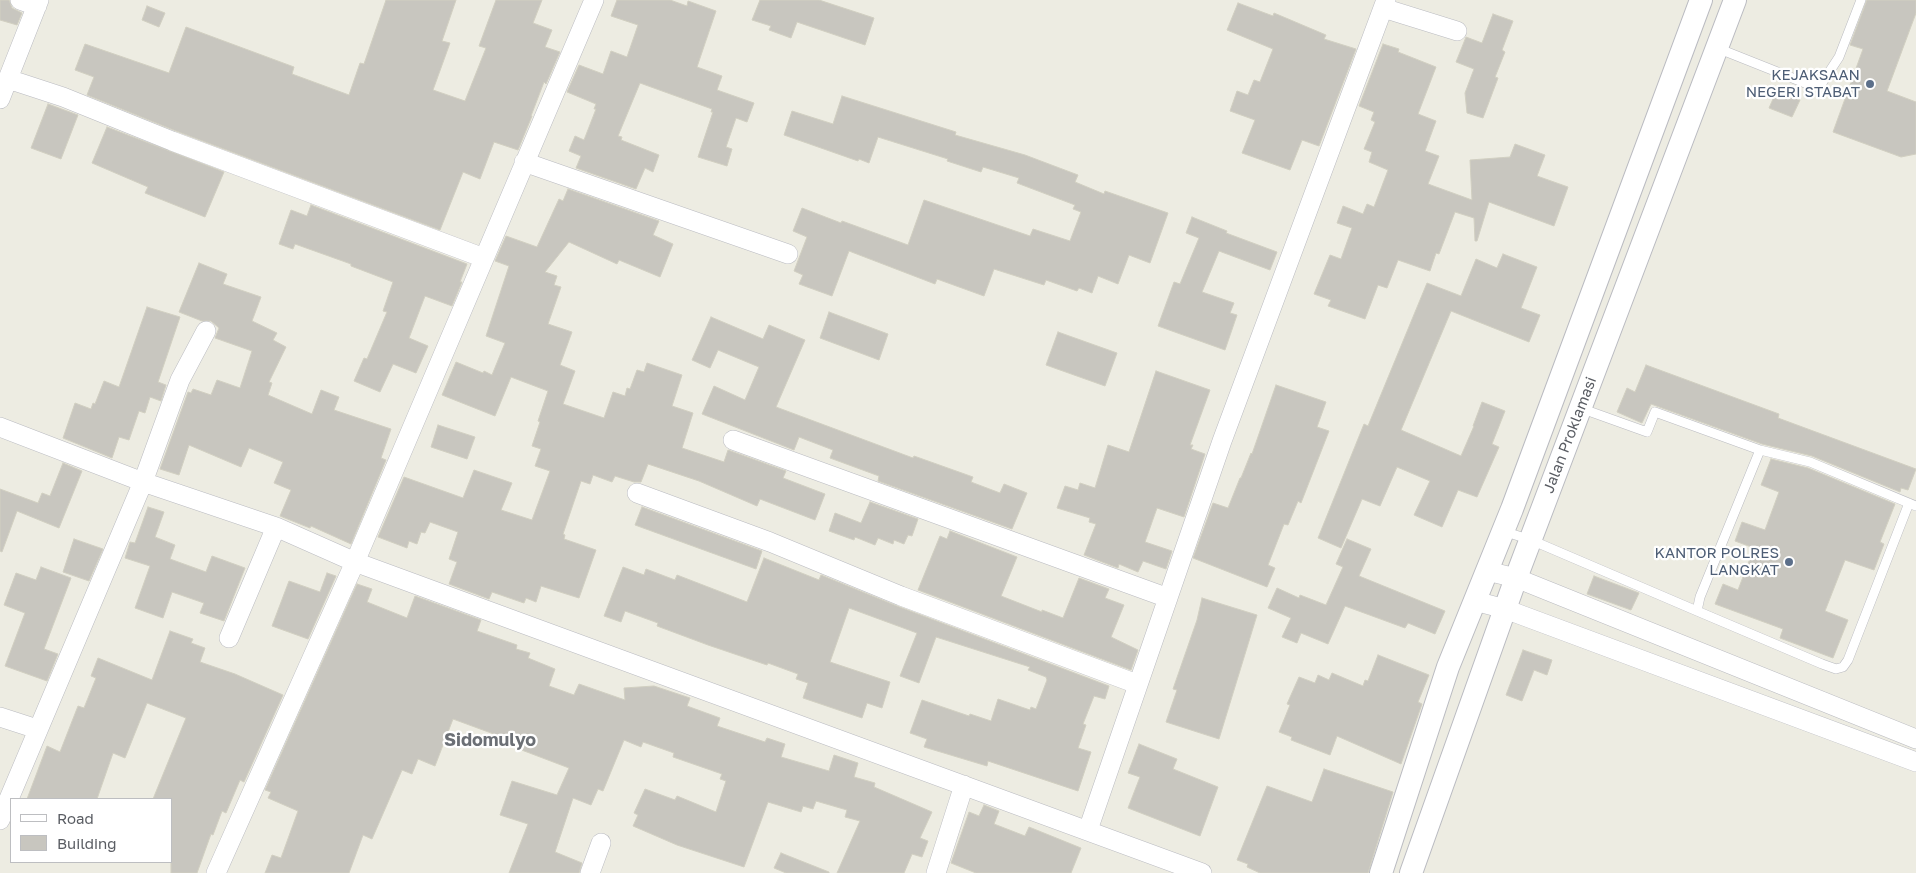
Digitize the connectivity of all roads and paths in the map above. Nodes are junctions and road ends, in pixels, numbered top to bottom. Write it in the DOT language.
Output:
graph roads {
  1 [pos="594,0"];
  2 [pos="1701,0"];
  3 [pos="1735,0"];
  4 [pos="1861,0"];
  5 [pos="32,2"];
  6 [pos="1384,4"];
  7 [pos="1457,31"];
  8 [pos="1717,48"];
  9 [pos="8,79"];
  10 [pos="0,99"];
  11 [pos="524,162"];
  12 [pos="788,254"];
  13 [pos="484,258"];
  14 [pos="206,331"];
  15 [pos="1580,408"];
  16 [pos="0,427"];
  17 [pos="733,440"];
  18 [pos="1760,450"];
  19 [pos="143,482"];
  20 [pos="637,493"];
  21 [pos="1912,504"];
  22 [pos="276,527"];
  23 [pos="1503,531"];
  24 [pos="1531,540"];
  25 [pos="355,562"];
  26 [pos="1487,571"];
  27 [pos="1516,578"];
  28 [pos="1168,598"];
  29 [pos="1475,602"];
  30 [pos="1505,610"];
  31 [pos="1697,611"];
  32 [pos="229,638"];
  33 [pos="1137,684"];
  34 [pos="0,717"];
  35 [pos="38,729"];
  36 [pos="1916,739"];
  37 [pos="1916,762"];
  38 [pos="964,785"];
  39 [pos="0,820"];
  40 [pos="1088,830"];
  41 [pos="601,843"];
  42 [pos="216,873"];
  43 [pos="590,873"];
  44 [pos="936,873"];
  45 [pos="1202,873"];
  46 [pos="1381,873"];
  47 [pos="1411,873"];
  1 -- 11 [label="street"];
  2 -- 23 [label="street, Jalan Proklamasi"];
  3 -- 8 [label="street, Jalan Proklamasi"];
  4 -- 8 [label="lane"];
  5 -- 9 [label="street"];
  6 -- 7 [label="street"];
  6 -- 28 [label="street"];
  8 -- 15 [label="street, Jalan Proklamasi"];
  9 -- 10 [label="street"];
  9 -- 13 [label="street"];
  11 -- 12 [label="street"];
  11 -- 13 [label="street"];
  13 -- 25 [label="street"];
  14 -- 19 [label="street"];
  15 -- 18 [label="lane"];
  15 -- 24 [label="street, Jalan Proklamasi"];
  16 -- 19 [label="street"];
  17 -- 28 [label="street"];
  18 -- 21 [label="lane"];
  18 -- 31 [label="lane"];
  19 -- 22 [label="street"];
  19 -- 35 [label="street"];
  20 -- 33 [label="street"];
  21 -- 31 [label="lane"];
  22 -- 25 [label="street"];
  22 -- 32 [label="street"];
  23 -- 24 [label="lane"];
  23 -- 26 [label="street, Jalan Proklamasi"];
  24 -- 27 [label="street, Jalan Proklamasi"];
  24 -- 31 [label="lane"];
  25 -- 38 [label="street"];
  25 -- 42 [label="street"];
  26 -- 27 [label="street"];
  26 -- 29 [label="street, Jalan Proklamasi"];
  27 -- 30 [label="street, Jalan Proklamasi"];
  27 -- 36 [label="street"];
  28 -- 33 [label="street"];
  29 -- 30 [label="street"];
  29 -- 46 [label="street, Jalan Proklamasi"];
  30 -- 37 [label="street"];
  30 -- 47 [label="street, Jalan Proklamasi"];
  33 -- 40 [label="street"];
  34 -- 35 [label="street"];
  35 -- 39 [label="street"];
  38 -- 40 [label="street"];
  38 -- 44 [label="street"];
  40 -- 45 [label="street"];
  41 -- 43 [label="street"];
}
